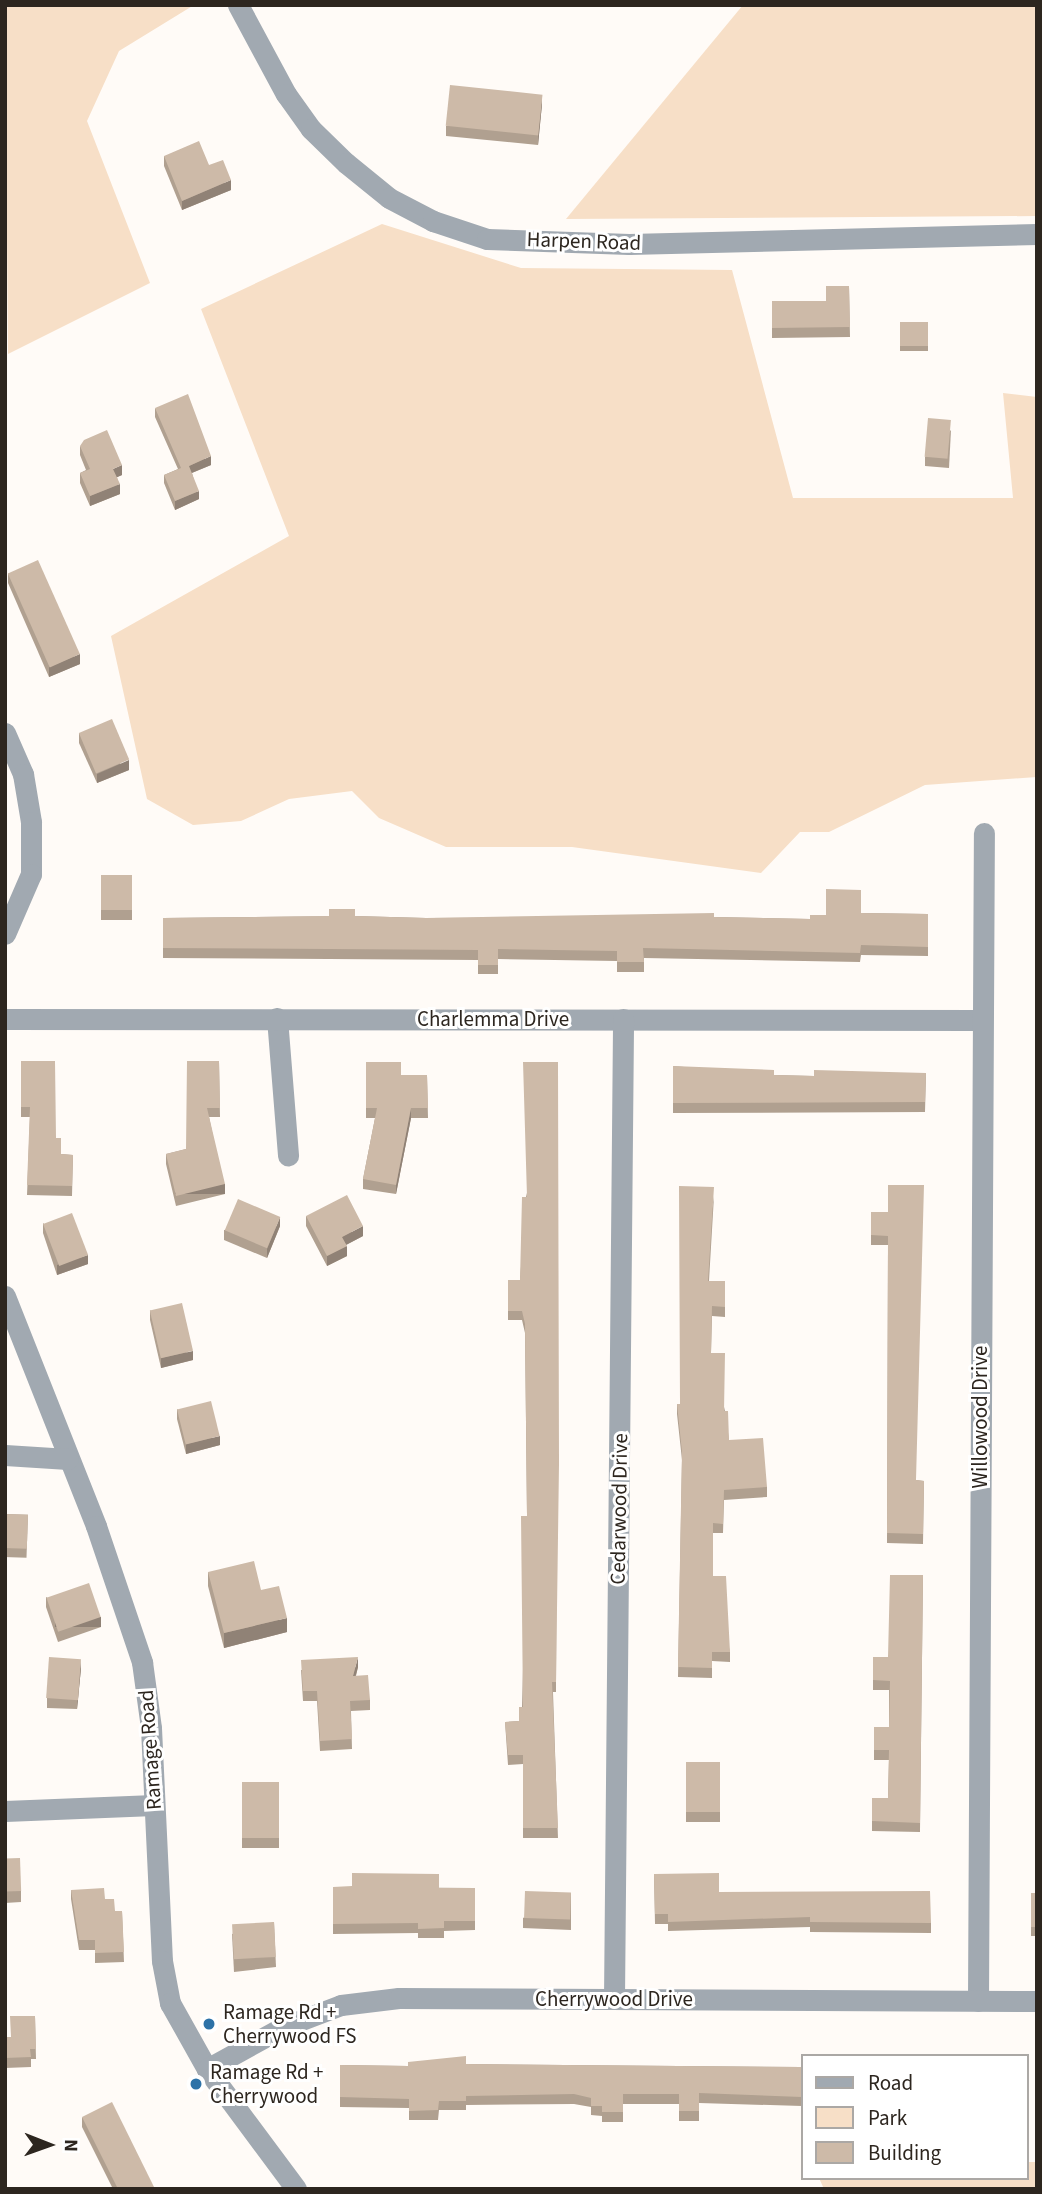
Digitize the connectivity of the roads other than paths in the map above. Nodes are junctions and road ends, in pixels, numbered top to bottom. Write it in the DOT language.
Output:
graph roads {
  1 [pos="237,5"];
  2 [pos="1037,234"];
  3 [pos="5,733"];
  4 [pos="984,833"];
  5 [pos="5,934"];
  6 [pos="277,1018"];
  7 [pos="5,1019"];
  8 [pos="623,1019"];
  9 [pos="982,1020"];
  10 [pos="288,1156"];
  11 [pos="5,1296"];
  12 [pos="5,1455"];
  13 [pos="68,1460"];
  14 [pos="154,1805"];
  15 [pos="5,1811"];
  16 [pos="614,1999"];
  17 [pos="978,2001"];
  18 [pos="1037,2001"];
  19 [pos="207,2069"];
  20 [pos="296,2189"];
  1 -- 2 [label="street, Harpen Road"];
  3 -- 5 [label="street"];
  4 -- 9 [label="street, Willowood Drive"];
  6 -- 7 [label="street, Charlemma Drive"];
  6 -- 8 [label="street, Charlemma Drive"];
  6 -- 10 [label="street"];
  8 -- 9 [label="street, Charlemma Drive"];
  8 -- 16 [label="street, Cedarwood Drive"];
  9 -- 17 [label="street, Willowood Drive"];
  11 -- 13 [label="street, Ramage Road"];
  12 -- 13 [label="street"];
  13 -- 14 [label="street, Ramage Road"];
  14 -- 15 [label="street"];
  14 -- 19 [label="street, Ramage Road"];
  16 -- 17 [label="street, Cherrywood Drive"];
  16 -- 19 [label="street, Cherrywood Drive"];
  17 -- 18 [label="street, Cherrywood Drive"];
  19 -- 20 [label="street, Ramage Road"];
}
